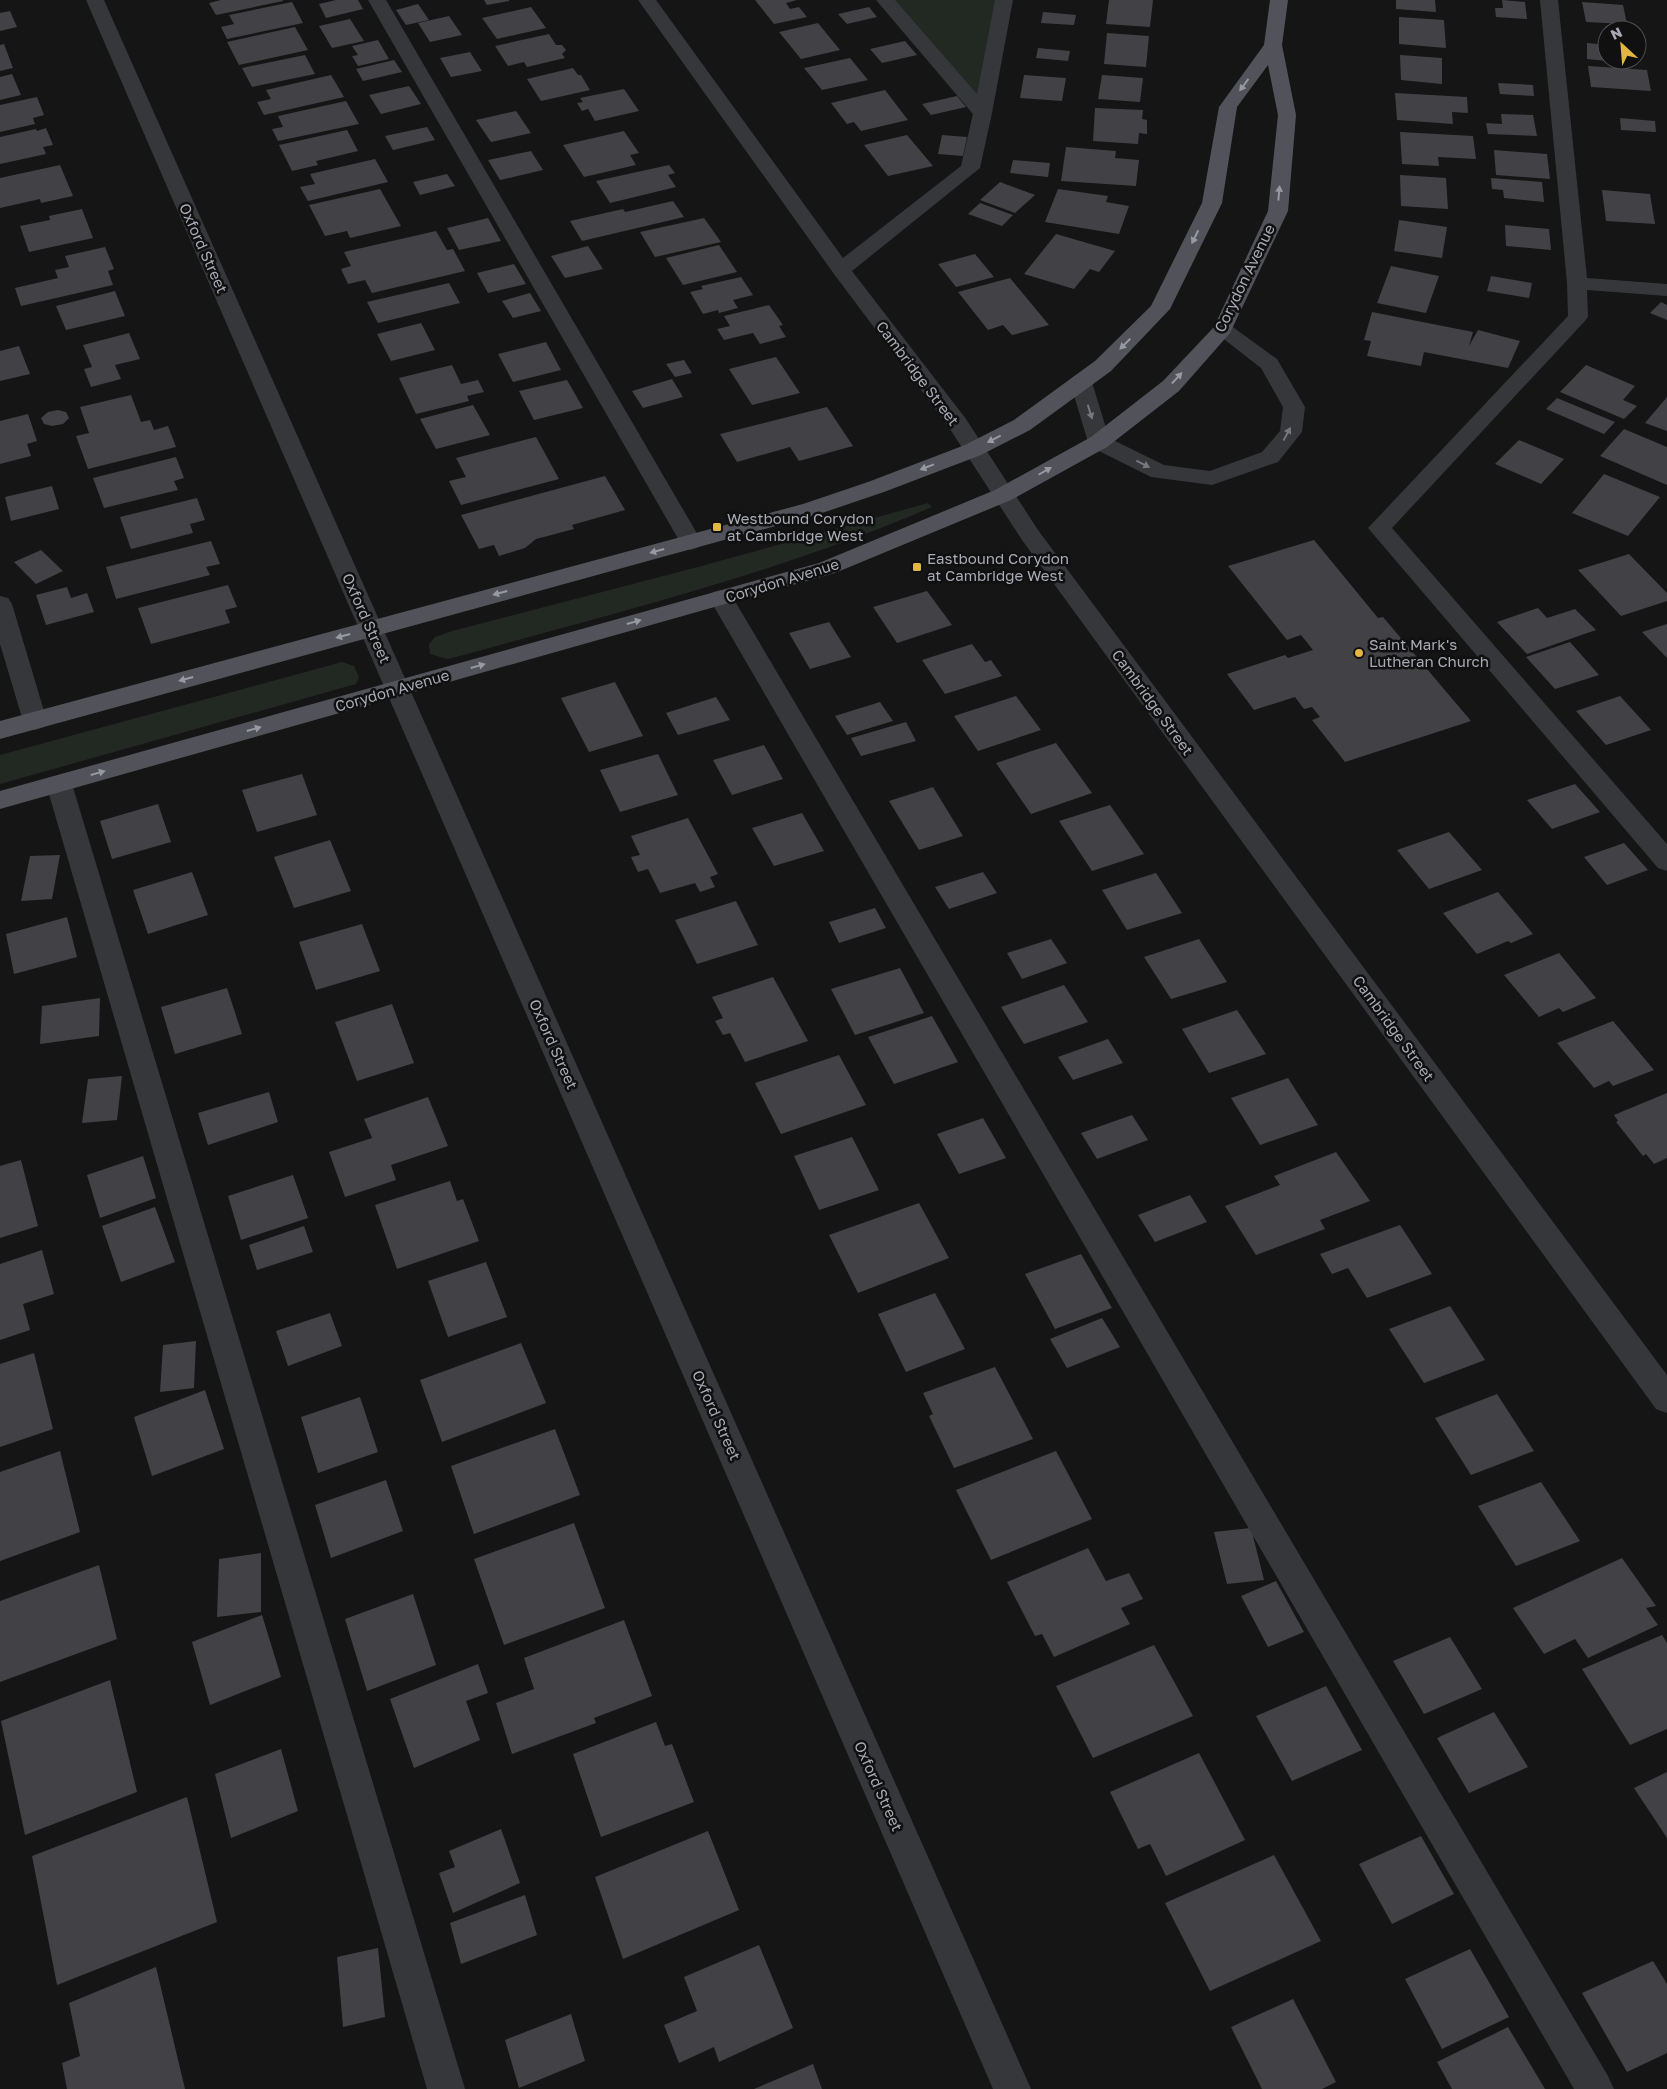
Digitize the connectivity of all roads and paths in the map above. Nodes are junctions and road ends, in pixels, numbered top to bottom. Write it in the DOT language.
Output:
graph roads {
  1 [pos="95,0"];
  2 [pos="377,0"];
  3 [pos="647,0"];
  4 [pos="885,0"];
  5 [pos="1004,0"];
  6 [pos="1278,0"];
  7 [pos="1549,0"];
  8 [pos="1272,46"];
  9 [pos="983,114"];
  10 [pos="841,270"];
  11 [pos="1577,283"];
  12 [pos="1667,290"];
  13 [pos="1223,329"];
  14 [pos="1082,382"];
  15 [pos="1099,442"];
  16 [pos="973,450"];
  17 [pos="1003,495"];
  18 [pos="691,542"];
  19 [pos="721,598"];
  20 [pos="0,604"];
  21 [pos="372,628"];
  22 [pos="398,688"];
  23 [pos="35,720"];
  24 [pos="0,730"];
  25 [pos="59,784"];
  26 [pos="0,800"];
  27 [pos="1667,861"];
  28 [pos="1667,1399"];
  29 [pos="446,2089"];
  30 [pos="1012,2089"];
  31 [pos="1596,2089"];
  1 -- 21 [label="street, Oxford Street"];
  2 -- 18 [label="street"];
  3 -- 10 [label="street, Cambridge Street"];
  4 -- 9 [label="street"];
  5 -- 9 [label="street"];
  6 -- 8 [label="main road, Corydon Avenue"];
  7 -- 11 [label="street"];
  13 -- 8 [label="main road, Corydon Avenue, one-way"];
  8 -- 14 [label="main road, Corydon Avenue, one-way"];
  9 -- 10 [label="street"];
  10 -- 16 [label="street, Cambridge Street"];
  11 -- 12 [label="street"];
  11 -- 27 [label="street"];
  15 -- 13 [label="main road, Corydon Avenue, one-way"];
  15 -- 13 [label="street, one-way"];
  14 -- 15 [label="street, one-way"];
  14 -- 16 [label="main road, Corydon Avenue, one-way"];
  17 -- 15 [label="main road, Corydon Avenue, one-way"];
  16 -- 17 [label="street, Cambridge Street"];
  16 -- 18 [label="main road, Corydon Avenue, one-way"];
  17 -- 19 [label="main road, Corydon Avenue"];
  17 -- 28 [label="street, Cambridge Street"];
  18 -- 21 [label="main road, Corydon Avenue, one-way"];
  22 -- 19 [label="main road, Corydon Avenue, one-way"];
  19 -- 31 [label="street"];
  20 -- 23 [label="street"];
  21 -- 22 [label="street, Oxford Street"];
  21 -- 23 [label="main road, Corydon Avenue, one-way"];
  25 -- 22 [label="main road, Corydon Avenue, one-way"];
  22 -- 30 [label="street, Oxford Street"];
  23 -- 24 [label="main road, Corydon Avenue"];
  25 -- 26 [label="main road, Corydon Avenue"];
  25 -- 29 [label="street"];
}
